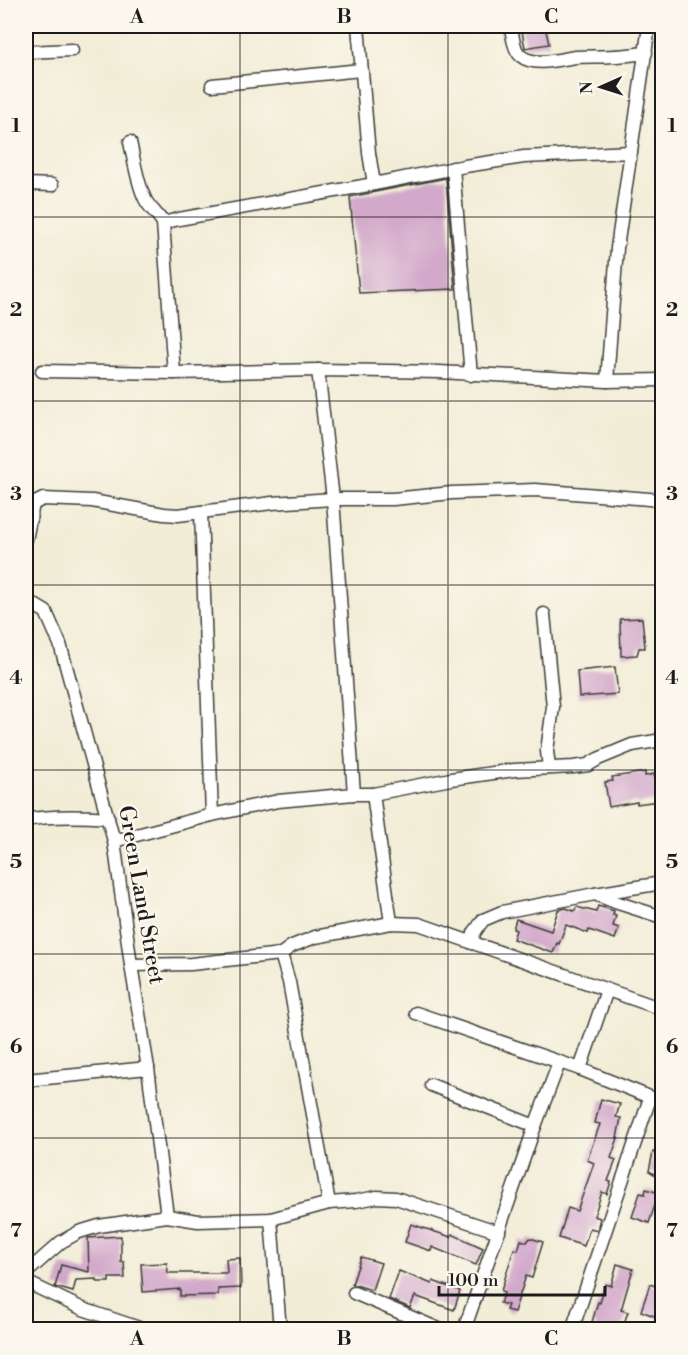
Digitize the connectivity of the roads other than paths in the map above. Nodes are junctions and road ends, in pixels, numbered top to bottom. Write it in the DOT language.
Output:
graph roads {
  1 [pos="358,26"];
  2 [pos="511,26"];
  3 [pos="649,26"];
  4 [pos="72,50"];
  5 [pos="26,52"];
  6 [pos="646,53"];
  7 [pos="362,70"];
  8 [pos="212,85"];
  9 [pos="130,141"];
  10 [pos="631,152"];
  11 [pos="453,168"];
  12 [pos="26,184"];
  13 [pos="374,184"];
  14 [pos="52,185"];
  15 [pos="163,223"];
  16 [pos="318,370"];
  17 [pos="42,371"];
  18 [pos="174,373"];
  19 [pos="471,375"];
  20 [pos="663,380"];
  21 [pos="607,381"];
  22 [pos="333,500"];
  23 [pos="663,500"];
  24 [pos="29,504"];
  25 [pos="201,512"];
  26 [pos="26,540"];
  27 [pos="26,600"];
  28 [pos="544,614"];
  29 [pos="663,740"];
  30 [pos="549,768"];
  31 [pos="354,794"];
  32 [pos="373,794"];
  33 [pos="212,815"];
  34 [pos="108,818"];
  35 [pos="26,820"];
  36 [pos="114,841"];
  37 [pos="663,883"];
  38 [pos="595,894"];
  39 [pos="663,917"];
  40 [pos="391,923"];
  41 [pos="472,943"];
  42 [pos="281,954"];
  43 [pos="132,965"];
  44 [pos="607,990"];
  45 [pos="663,1009"];
  46 [pos="416,1013"];
  47 [pos="559,1063"];
  48 [pos="148,1068"];
  49 [pos="580,1069"];
  50 [pos="26,1080"];
  51 [pos="431,1085"];
  52 [pos="650,1098"];
  53 [pos="663,1102"];
  54 [pos="535,1126"];
  55 [pos="329,1203"];
  56 [pos="167,1216"];
  57 [pos="271,1219"];
  58 [pos="499,1232"];
  59 [pos="26,1273"];
  60 [pos="26,1281"];
  61 [pos="354,1293"];
  62 [pos="145,1329"];
  63 [pos="280,1329"];
  64 [pos="441,1329"];
  65 [pos="464,1329"];
  66 [pos="572,1329"];
  1 -- 7 [label="street"];
  2 -- 6 [label="street"];
  3 -- 6 [label="street"];
  4 -- 5 [label="street"];
  6 -- 10 [label="street"];
  7 -- 8 [label="street"];
  7 -- 13 [label="street"];
  9 -- 15 [label="street"];
  10 -- 11 [label="street"];
  10 -- 21 [label="street"];
  11 -- 13 [label="street"];
  11 -- 19 [label="street"];
  12 -- 14 [label="street"];
  13 -- 15 [label="street"];
  15 -- 18 [label="street"];
  16 -- 18 [label="street"];
  16 -- 19 [label="street"];
  16 -- 22 [label="street"];
  17 -- 18 [label="street"];
  19 -- 21 [label="street"];
  20 -- 21 [label="street"];
  22 -- 23 [label="street"];
  22 -- 25 [label="street"];
  22 -- 31 [label="street"];
  24 -- 25 [label="street"];
  24 -- 26 [label="street"];
  25 -- 33 [label="street"];
  27 -- 34 [label="street, Green Land Street"];
  28 -- 30 [label="street"];
  29 -- 30 [label="street"];
  30 -- 32 [label="street"];
  31 -- 32 [label="street"];
  31 -- 33 [label="street"];
  32 -- 40 [label="street"];
  33 -- 36 [label="street"];
  34 -- 35 [label="street"];
  34 -- 36 [label="street, Green Land Street"];
  36 -- 43 [label="street, Green Land Street"];
  37 -- 38 [label="street"];
  38 -- 39 [label="street"];
  38 -- 41 [label="street"];
  40 -- 41 [label="street"];
  40 -- 42 [label="street"];
  41 -- 44 [label="street"];
  42 -- 43 [label="street"];
  42 -- 55 [label="street"];
  43 -- 48 [label="street, Green Land Street"];
  44 -- 45 [label="street"];
  44 -- 49 [label="street"];
  46 -- 47 [label="street"];
  47 -- 49 [label="street"];
  47 -- 54 [label="street"];
  48 -- 50 [label="street"];
  48 -- 56 [label="street, Green Land Street"];
  49 -- 52 [label="street"];
  51 -- 54 [label="street"];
  52 -- 53 [label="street"];
  52 -- 66 [label="street"];
  54 -- 58 [label="street"];
  55 -- 57 [label="street"];
  55 -- 58 [label="street"];
  56 -- 57 [label="street"];
  56 -- 59 [label="street"];
  57 -- 63 [label="street"];
  58 -- 65 [label="street"];
  60 -- 62 [label="street"];
  61 -- 64 [label="street"];
}
